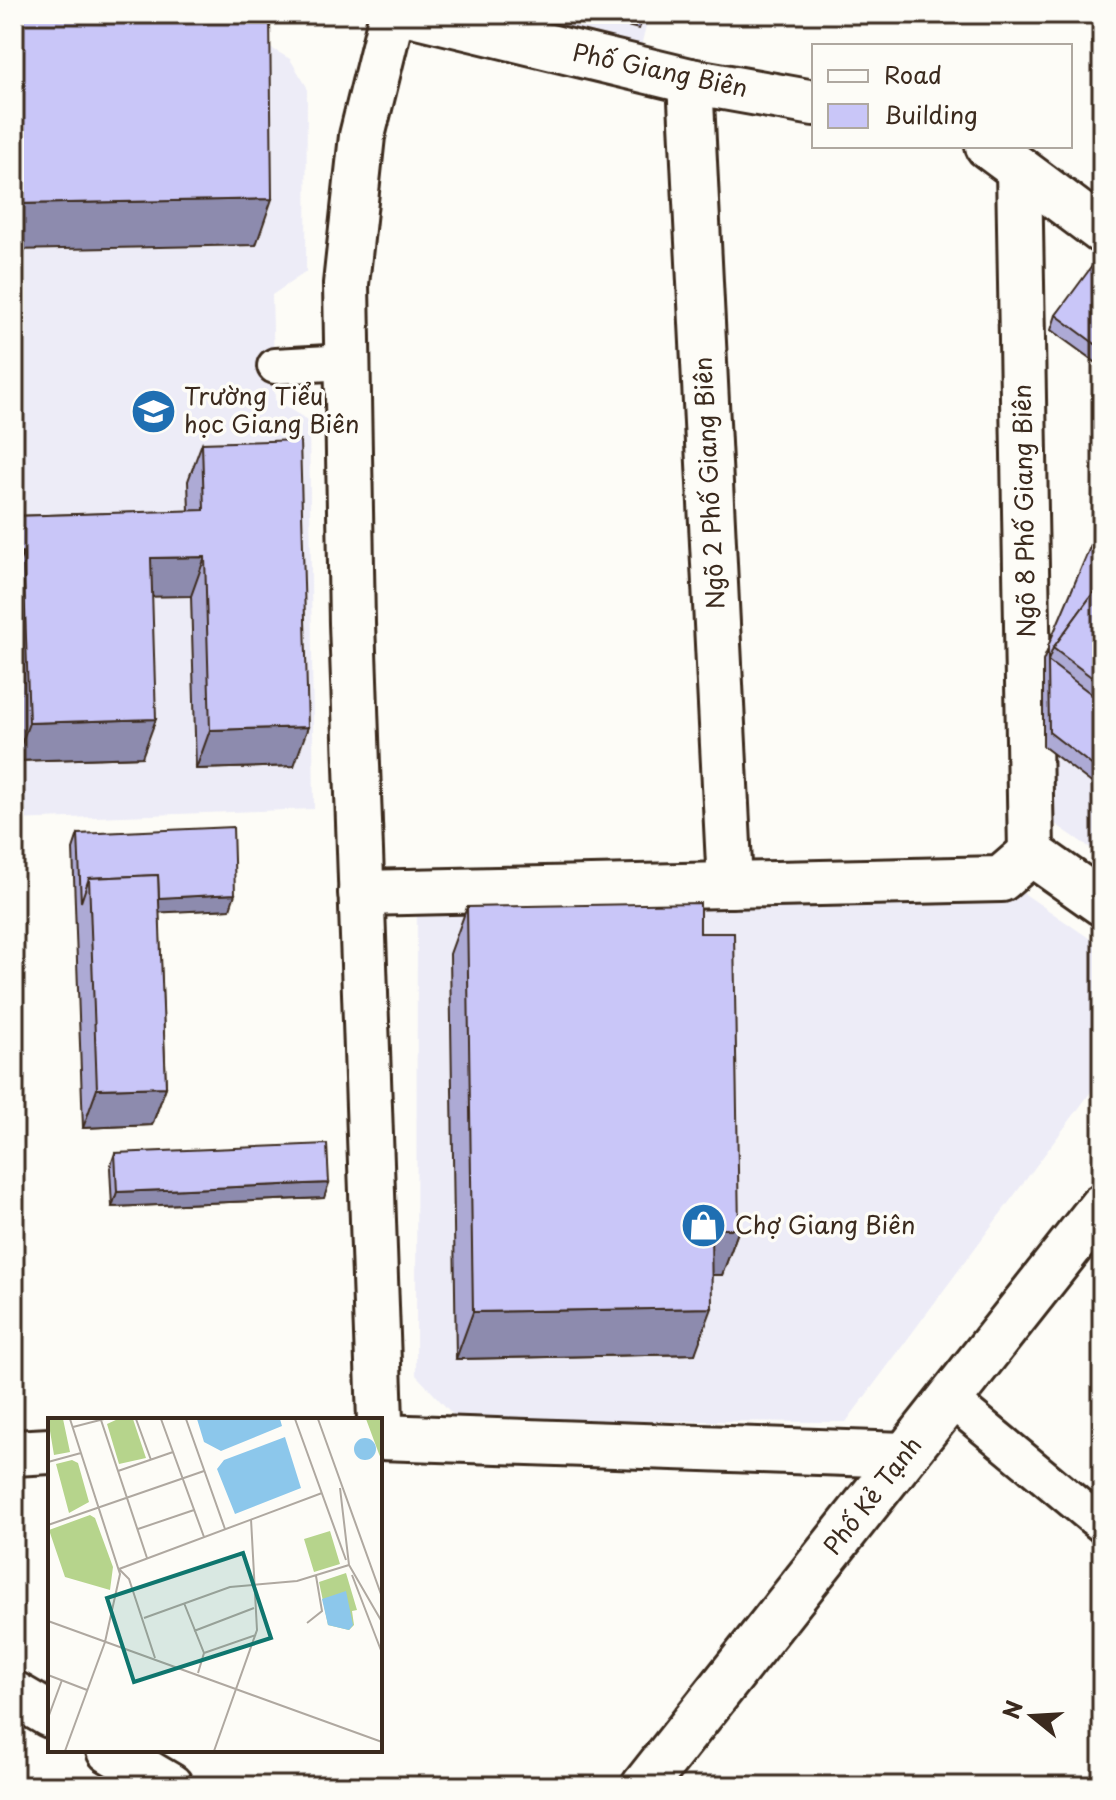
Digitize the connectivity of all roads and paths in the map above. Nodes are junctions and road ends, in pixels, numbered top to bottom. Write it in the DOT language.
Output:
graph roads {
  1 [pos="392,14"];
  2 [pos="413,14"];
  3 [pos="690,81"];
  4 [pos="812,103"];
  5 [pos="1003,157"];
  6 [pos="1102,231"];
  7 [pos="347,362"];
  8 [pos="275,366"];
  9 [pos="1031,853"];
  10 [pos="730,885"];
  11 [pos="361,893"];
  12 [pos="1102,903"];
  13 [pos="1102,1206"];
  14 [pos="950,1399"];
  15 [pos="380,1418"];
  16 [pos="382,1437"];
  17 [pos="48,1451"];
  18 [pos="14,1453"];
  19 [pos="905,1455"];
  20 [pos="1102,1525"];
  21 [pos="14,1694"];
  22 [pos="48,1714"];
  23 [pos="112,1752"];
  24 [pos="170,1786"];
  25 [pos="644,1786"];
  1 -- 7 [label="street"];
  2 -- 3 [label="street, Phố Giang Biên"];
  3 -- 4 [label="street, Phố Giang Biên"];
  3 -- 10 [label="street, Ngõ 2 Phố Giang Biên"];
  5 -- 6 [label="street"];
  5 -- 9 [label="street, Ngõ 8 Phố Giang Biên"];
  7 -- 8 [label="lane"];
  7 -- 11 [label="street"];
  9 -- 10 [label="street"];
  9 -- 12 [label="street"];
  10 -- 11 [label="street"];
  11 -- 15 [label="street"];
  13 -- 14 [label="street, Phố Kẻ Tạnh"];
  14 -- 19 [label="street, Phố Kẻ Tạnh"];
  14 -- 20 [label="lane"];
  16 -- 19 [label="street"];
  17 -- 18 [label="street"];
  19 -- 25 [label="street, Phố Kẻ Tạnh"];
  21 -- 22 [label="street"];
  23 -- 24 [label="street"];
}
